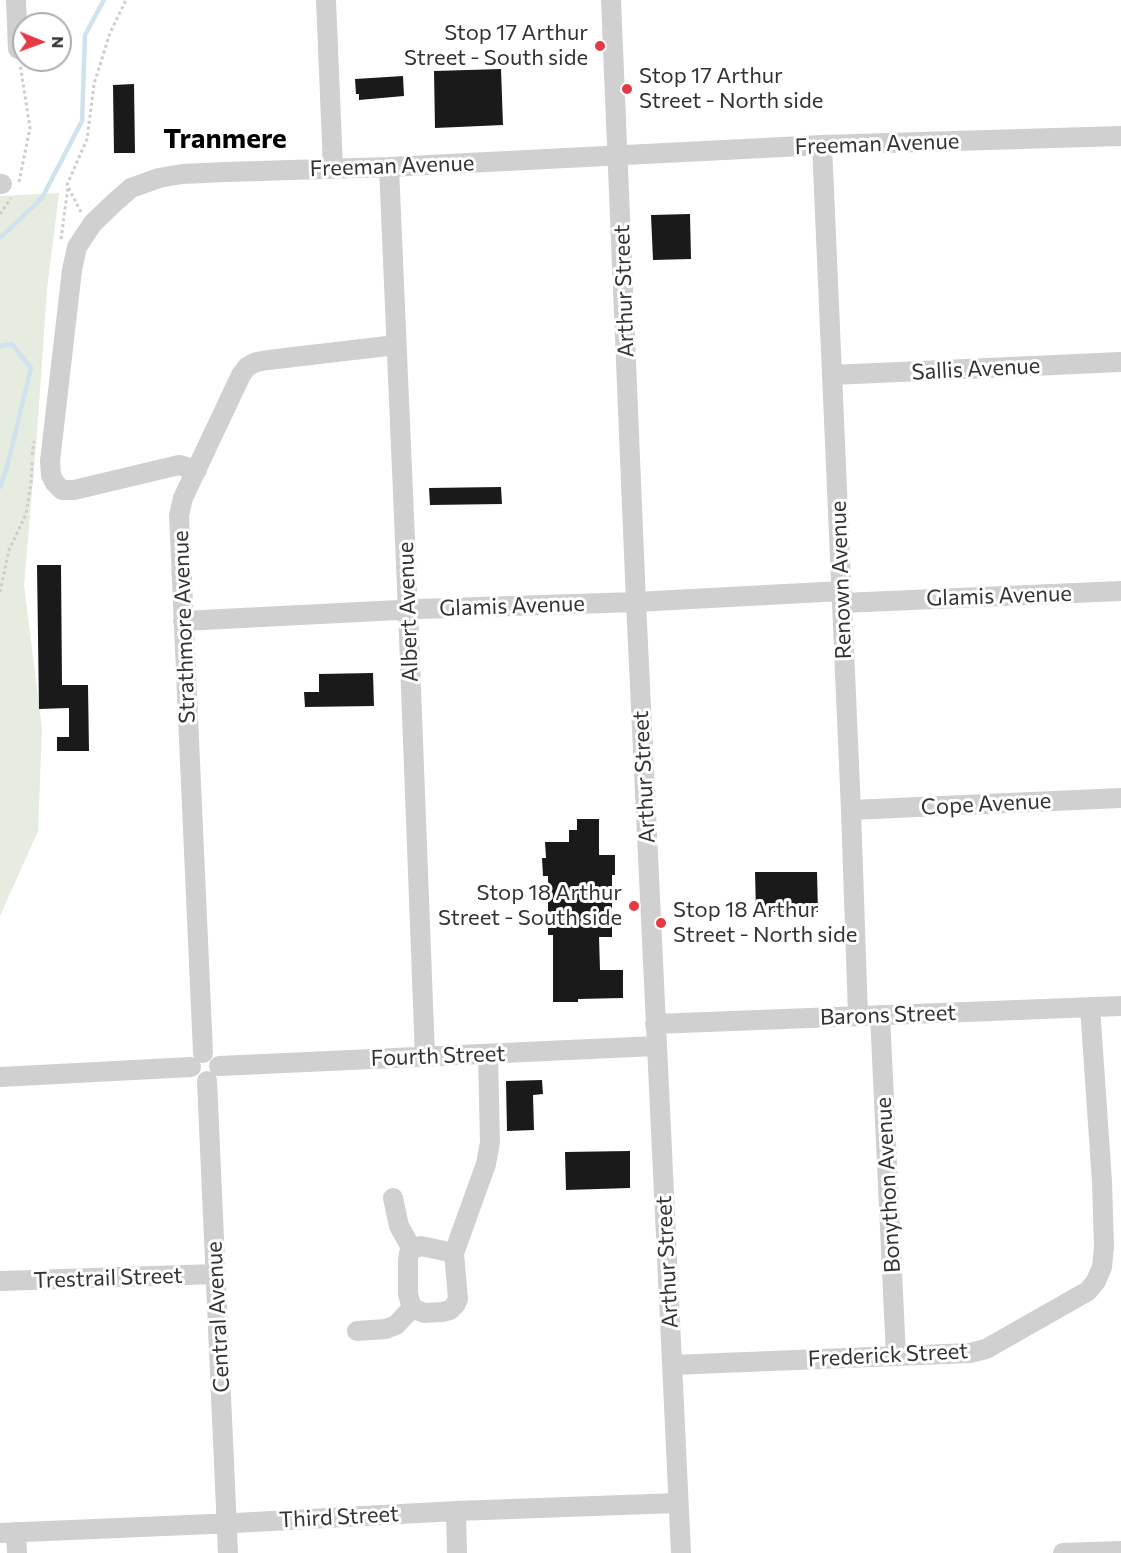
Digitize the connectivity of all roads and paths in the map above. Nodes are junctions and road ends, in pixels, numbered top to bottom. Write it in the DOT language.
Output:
graph roads {
  1 [pos="126,0"];
  2 [pos="326,0"];
  3 [pos="611,0"];
  4 [pos="21,72"];
  5 [pos="1121,136"];
  6 [pos="822,146"];
  7 [pos="618,155"];
  8 [pos="389,167"];
  9 [pos="333,168"];
  10 [pos="0,214"];
  11 [pos="90,228"];
  12 [pos="396,345"];
  13 [pos="1121,362"];
  14 [pos="832,375"];
  15 [pos="197,470"];
  16 [pos="1121,591"];
  17 [pos="842,597"];
  18 [pos="636,602"];
  19 [pos="408,610"];
  20 [pos="183,621"];
  21 [pos="1121,798"];
  22 [pos="851,810"];
  23 [pos="1121,1006"];
  24 [pos="1090,1007"];
  25 [pos="858,1015"];
  26 [pos="880,1015"];
  27 [pos="655,1024"];
  28 [pos="657,1046"];
  29 [pos="488,1055"];
  30 [pos="425,1056"];
  31 [pos="197,1060"];
  32 [pos="213,1074"];
  33 [pos="0,1077"];
  34 [pos="1111,1182"];
  35 [pos="393,1198"];
  36 [pos="412,1249"];
  37 [pos="454,1253"];
  38 [pos="216,1274"];
  39 [pos="0,1281"];
  40 [pos="412,1308"];
  41 [pos="357,1331"];
  42 [pos="896,1356"];
  43 [pos="672,1365"];
  44 [pos="678,1503"];
  45 [pos="456,1511"];
  46 [pos="227,1523"];
  47 [pos="8,1532"];
  48 [pos="1121,1551"];
  49 [pos="17,1553"];
  50 [pos="228,1553"];
  51 [pos="457,1553"];
  52 [pos="681,1553"];
  53 [pos="1063,1553"];
  1 -- 11 [label="path"];
  2 -- 9 [label="street"];
  3 -- 7 [label="street, Arthur Street"];
  4 -- 10 [label="path"];
  5 -- 6 [label="street, Freeman Avenue"];
  6 -- 7 [label="street, Freeman Avenue"];
  6 -- 14 [label="street, Renown Avenue"];
  7 -- 8 [label="street, Freeman Avenue"];
  7 -- 18 [label="street, Arthur Street"];
  8 -- 9 [label="street, Freeman Avenue"];
  8 -- 12 [label="street, Albert Avenue"];
  9 -- 11 [label="street, Freeman Avenue"];
  11 -- 15 [label="street, Freeman Avenue"];
  12 -- 15 [label="street, Strathmore Avenue"];
  12 -- 19 [label="street, Albert Avenue"];
  13 -- 14 [label="street, Sallis Avenue"];
  14 -- 17 [label="street, Renown Avenue"];
  15 -- 20 [label="street, Strathmore Avenue"];
  16 -- 17 [label="street, Glamis Avenue"];
  17 -- 18 [label="street, Glamis Avenue"];
  17 -- 22 [label="street, Renown Avenue"];
  18 -- 19 [label="street, Glamis Avenue"];
  18 -- 27 [label="street, Arthur Street"];
  19 -- 20 [label="street, Glamis Avenue"];
  19 -- 30 [label="street, Albert Avenue"];
  20 -- 31 [label="street, Strathmore Avenue"];
  21 -- 22 [label="street, Cope Avenue"];
  22 -- 25 [label="street, Renown Avenue"];
  23 -- 24 [label="street, Barons Street"];
  24 -- 26 [label="street, Barons Street"];
  24 -- 34 [label="street, Frederick Street"];
  25 -- 26 [label="street, Barons Street"];
  25 -- 27 [label="street, Barons Street"];
  26 -- 42 [label="street, Bonython Avenue"];
  27 -- 28 [label="street, Arthur Street"];
  28 -- 29 [label="street, Fourth Street"];
  28 -- 43 [label="street, Arthur Street"];
  29 -- 30 [label="street, Fourth Street"];
  29 -- 37 [label="street"];
  30 -- 32 [label="street, Fourth Street"];
  31 -- 32 [label="street"];
  31 -- 33 [label="street"];
  32 -- 38 [label="street, Central Avenue"];
  34 -- 42 [label="street, Frederick Street"];
  35 -- 36 [label="street"];
  36 -- 37 [label="street"];
  36 -- 40 [label="street"];
  37 -- 40 [label="street"];
  38 -- 39 [label="street, Trestrail Street"];
  38 -- 46 [label="street, Central Avenue"];
  40 -- 41 [label="street"];
  42 -- 43 [label="street, Frederick Street"];
  43 -- 44 [label="street, Arthur Street"];
  44 -- 45 [label="street, Third Street"];
  44 -- 52 [label="street, Arthur Street"];
  45 -- 46 [label="street, Third Street"];
  45 -- 51 [label="street"];
  46 -- 47 [label="street, Third Street"];
  46 -- 50 [label="street, Central Avenue"];
  47 -- 49 [label="street"];
  48 -- 53 [label="street"];
}
